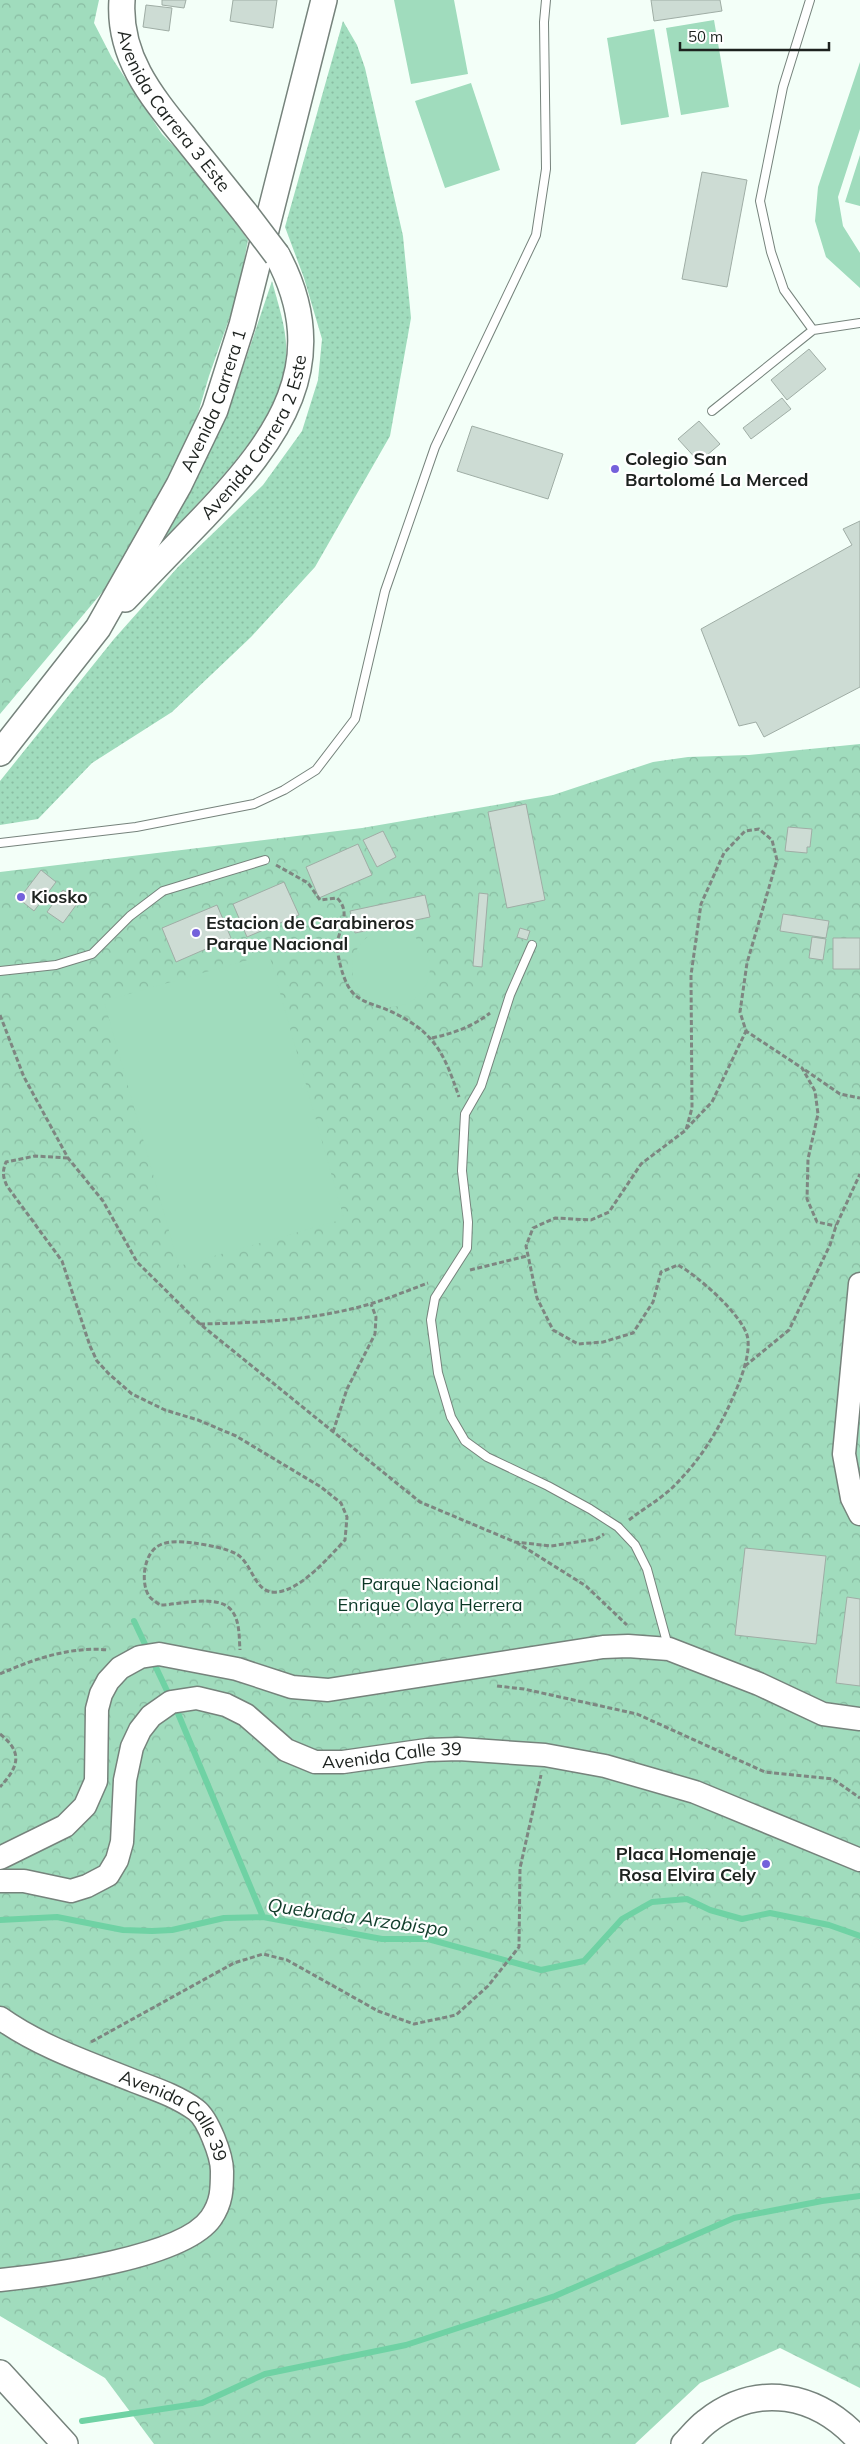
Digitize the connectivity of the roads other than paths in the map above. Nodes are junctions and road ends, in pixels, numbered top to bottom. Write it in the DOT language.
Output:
graph roads {
  1 [pos="122,0"];
  2 [pos="324,0"];
  3 [pos="546,0"];
  4 [pos="810,0"];
  5 [pos="246,214"];
  6 [pos="860,323"];
  7 [pos="813,330"];
  8 [pos="712,411"];
  9 [pos="98,628"];
  10 [pos="0,753"];
  11 [pos="0,843"];
  12 [pos="264,860"];
  13 [pos="532,946"];
  14 [pos="0,971"];
  15 [pos="860,1284"];
  16 [pos="860,1514"];
  17 [pos="660,1648"];
  18 [pos="860,1719"];
  19 [pos="0,1858"];
  20 [pos="860,1860"];
  21 [pos="0,1882"];
  22 [pos="0,2018"];
  23 [pos="0,2280"];
  24 [pos="0,2373"];
  25 [pos="860,2441"];
  26 [pos="65,2444"];
  27 [pos="684,2444"];
  1 -- 5 [label="main road, Avenida Carrera 3 Este"];
  2 -- 9 [label="main road, Avenida Carrera 1"];
  3 -- 11 [label="lane"];
  4 -- 7 [label="lane"];
  5 -- 9 [label="main road, Avenida Carrera 2 Este, bridge"];
  6 -- 7 [label="lane"];
  7 -- 8 [label="lane"];
  9 -- 10 [label="main road, Avenida Carrera 1"];
  12 -- 14 [label="lane"];
  13 -- 17 [label="lane"];
  15 -- 16 [label="street"];
  17 -- 18 [label="street"];
  17 -- 19 [label="street"];
  20 -- 21 [label="street, Avenida Calle 39"];
  22 -- 23 [label="street, Avenida Calle 39"];
  24 -- 26 [label="main road"];
  25 -- 27 [label="main road"];
}
